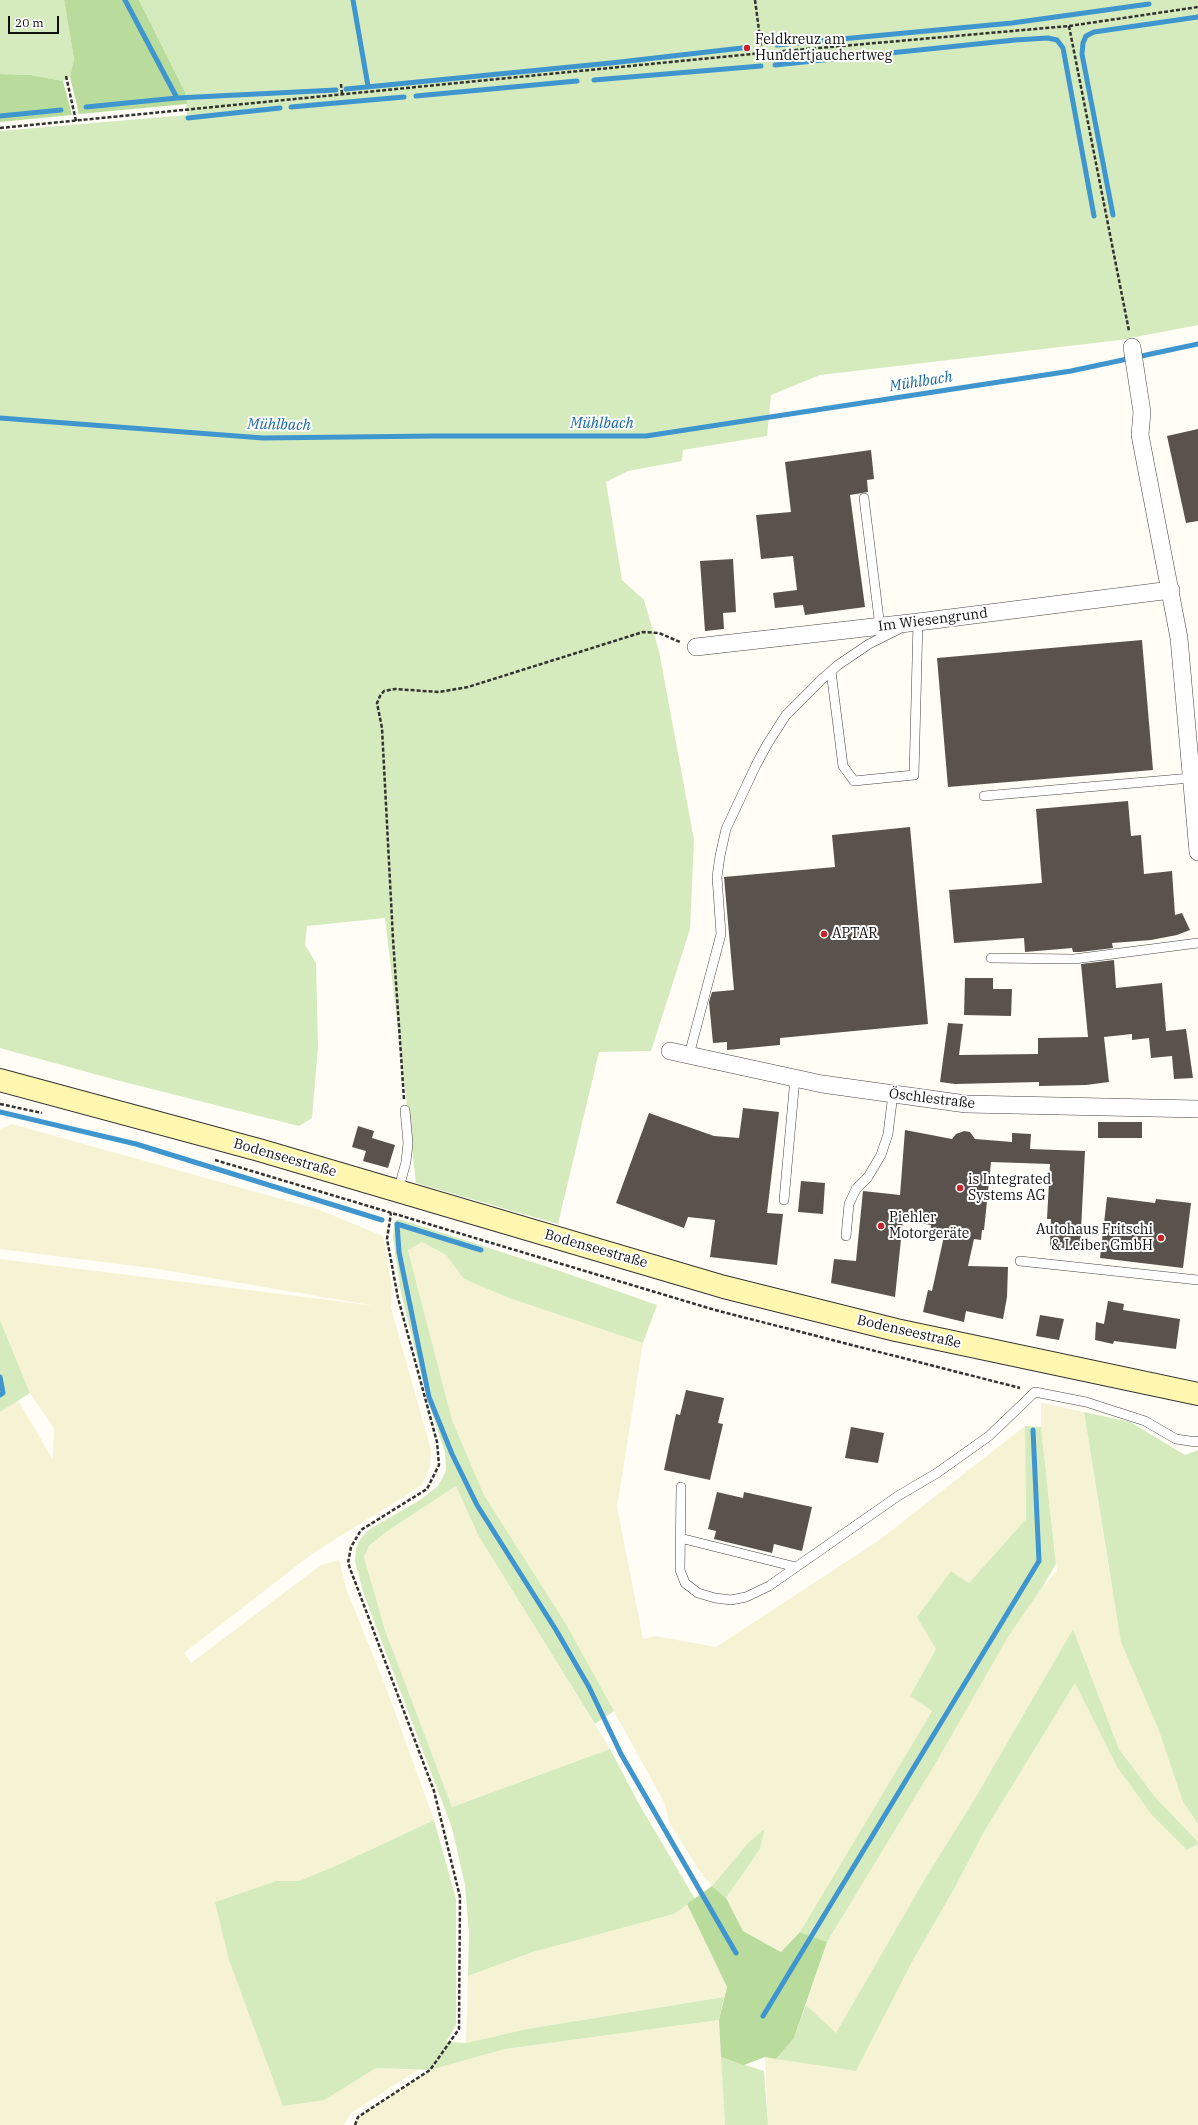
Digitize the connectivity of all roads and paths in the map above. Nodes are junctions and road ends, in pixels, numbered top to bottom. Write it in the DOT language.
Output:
graph roads {
  1 [pos="755,0"];
  2 [pos="1198,7"];
  3 [pos="1069,26"];
  4 [pos="762,53"];
  5 [pos="66,76"];
  6 [pos="341,84"];
  7 [pos="342,94"];
  8 [pos="76,121"];
  9 [pos="0,128"];
  10 [pos="1134,355"];
  11 [pos="864,498"];
  12 [pos="1170,590"];
  13 [pos="918,622"];
  14 [pos="880,627"];
  15 [pos="696,648"];
  16 [pos="831,671"];
  17 [pos="1194,786"];
  18 [pos="984,796"];
  19 [pos="1198,852"];
  20 [pos="1198,943"];
  21 [pos="991,958"];
  22 [pos="670,1051"];
  23 [pos="689,1055"];
  24 [pos="795,1078"];
  25 [pos="0,1080"];
  26 [pos="893,1094"];
  27 [pos="0,1104"];
  28 [pos="1198,1109"];
  29 [pos="405,1110"];
  30 [pos="46,1114"];
  31 [pos="213,1160"];
  32 [pos="398,1191"];
  33 [pos="784,1200"];
  34 [pos="391,1213"];
  35 [pos="846,1236"];
  36 [pos="1020,1261"];
  37 [pos="1198,1280"];
  38 [pos="1035,1392"];
  39 [pos="1198,1394"];
  40 [pos="1198,1441"];
  41 [pos="681,1487"];
  42 [pos="680,1538"];
  43 [pos="796,1567"];
  44 [pos="354,2125"];
  1 -- 4 [label="path"];
  2 -- 3 [label="path"];
  3 -- 4 [label="path"];
  3 -- 10 [label="path"];
  4 -- 7 [label="path"];
  5 -- 8 [label="path"];
  6 -- 7 [label="path"];
  7 -- 8 [label="path"];
  8 -- 9 [label="path"];
  10 -- 12 [label="street"];
  11 -- 14 [label="lane"];
  12 -- 13 [label="street, Im Wiesengrund"];
  12 -- 17 [label="street"];
  13 -- 14 [label="street, Im Wiesengrund"];
  13 -- 16 [label="lane"];
  13 -- 16 [label="lane"];
  14 -- 15 [label="street, Im Wiesengrund"];
  15 -- 29 [label="path"];
  16 -- 23 [label="lane"];
  17 -- 18 [label="lane"];
  17 -- 19 [label="street"];
  20 -- 21 [label="lane"];
  22 -- 23 [label="street, Öschlestraße"];
  23 -- 24 [label="street, Öschlestraße"];
  24 -- 26 [label="street, Öschlestraße"];
  24 -- 33 [label="lane"];
  25 -- 32 [label="street, Bodenseestraße"];
  26 -- 28 [label="street, Öschlestraße"];
  26 -- 35 [label="lane"];
  27 -- 30 [label="path"];
  29 -- 32 [label="lane"];
  31 -- 34 [label="path"];
  32 -- 39 [label="street, Bodenseestraße"];
  34 -- 38 [label="path"];
  34 -- 44 [label="path"];
  36 -- 37 [label="lane"];
  38 -- 40 [label="lane"];
  38 -- 43 [label="lane"];
  41 -- 42 [label="lane"];
  42 -- 43 [label="lane"];
  42 -- 43 [label="lane"];
}
